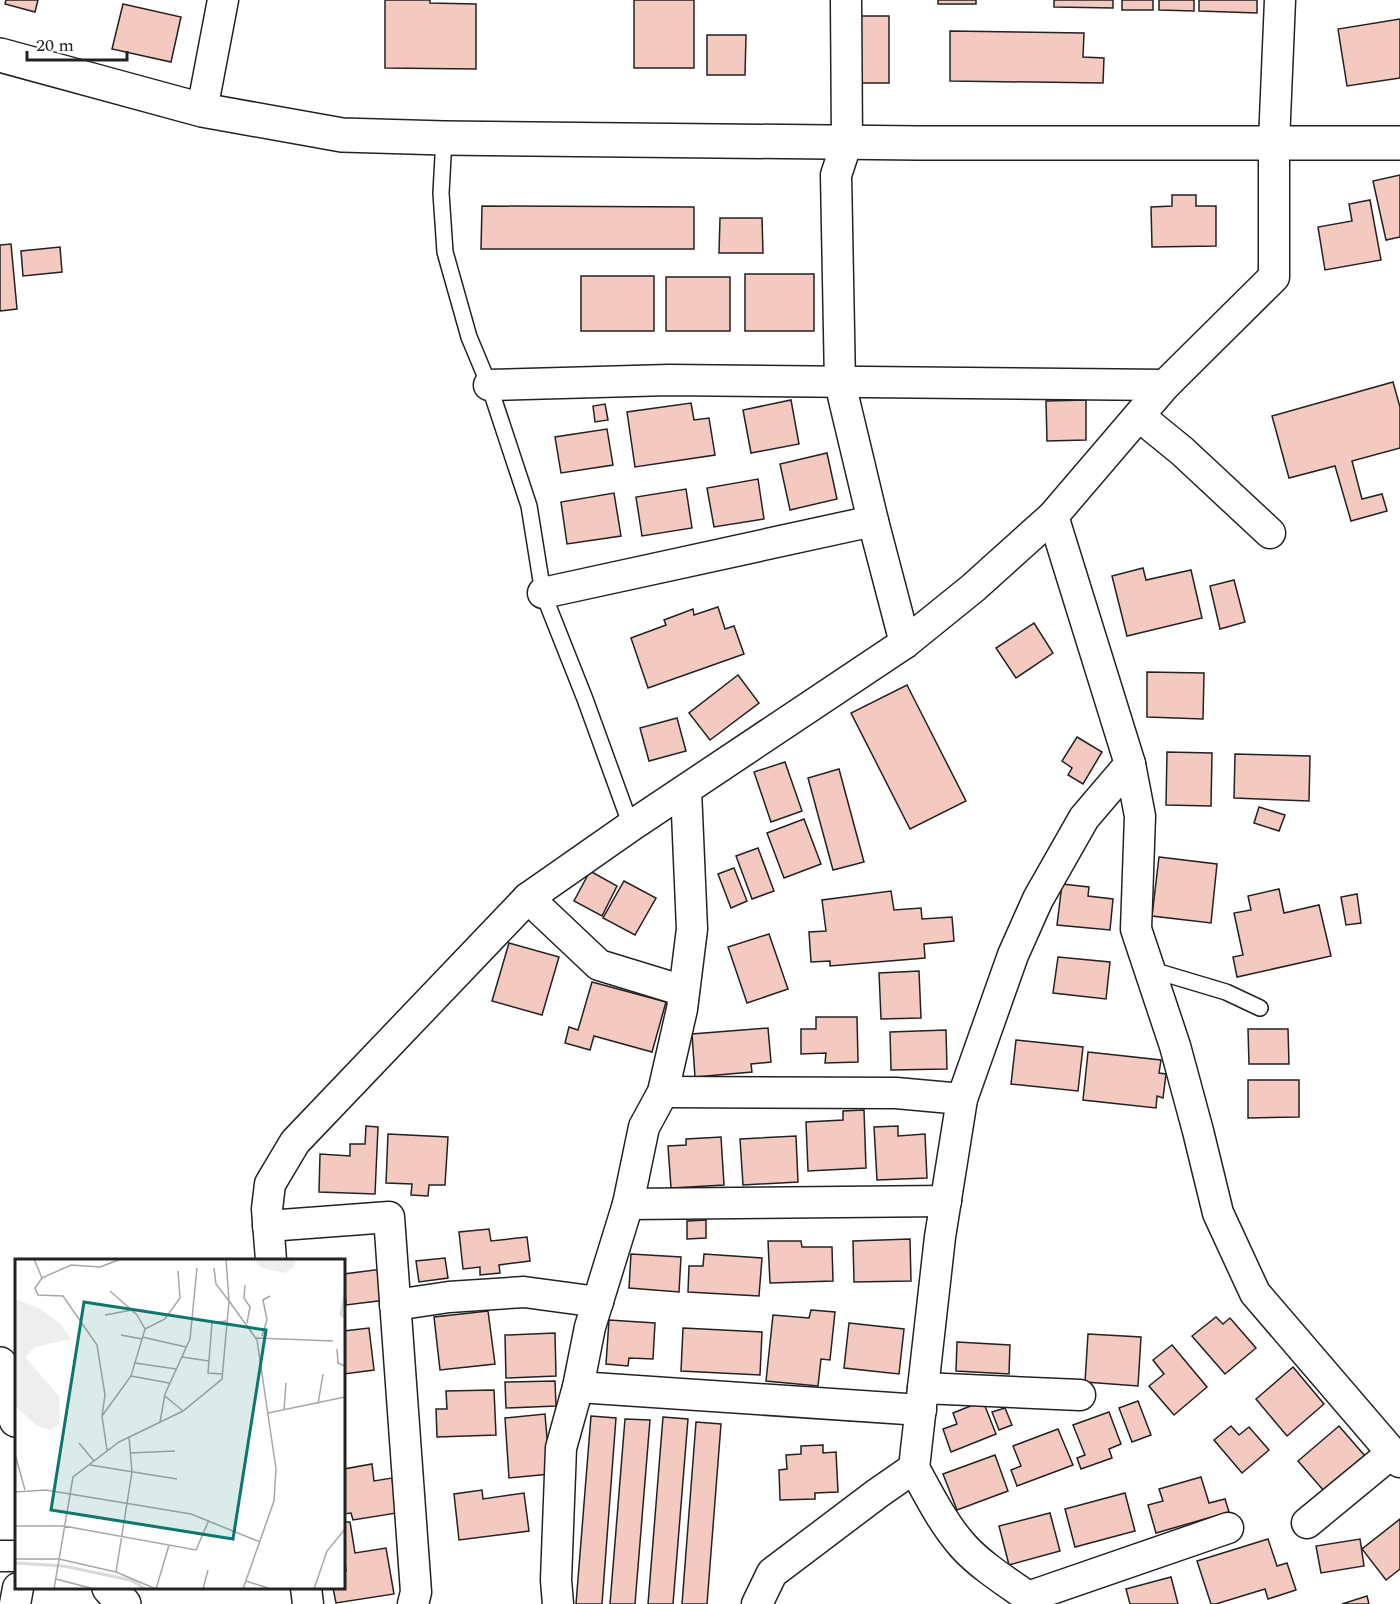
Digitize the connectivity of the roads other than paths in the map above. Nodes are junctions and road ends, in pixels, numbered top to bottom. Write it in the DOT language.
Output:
graph roads {
  1 [pos="223,0"];
  2 [pos="846,0"];
  3 [pos="1280,0"];
  4 [pos="0,56"];
  5 [pos="202,110"];
  6 [pos="444,138"];
  7 [pos="847,142"];
  8 [pos="1274,142"];
  9 [pos="1400,143"];
  10 [pos="840,382"];
  11 [pos="489,385"];
  12 [pos="1165,385"];
  13 [pos="1139,416"];
  14 [pos="1053,516"];
  15 [pos="873,521"];
  16 [pos="1270,533"];
  17 [pos="543,593"];
  18 [pos="905,643"];
  19 [pos="1130,764"];
  20 [pos="686,790"];
  21 [pos="631,826"];
  22 [pos="528,898"];
  23 [pos="1149,969"];
  24 [pos="684,992"];
  25 [pos="1260,1008"];
  26 [pos="663,1092"];
  27 [pos="962,1099"];
  28 [pos="946,1201"];
  29 [pos="628,1204"];
  30 [pos="268,1226"];
  31 [pos="271,1259"];
  32 [pos="598,1302"];
  33 [pos="395,1305"];
  34 [pos="0,1364"];
  35 [pos="578,1387"];
  36 [pos="1080,1395"];
  37 [pos="922,1399"];
  38 [pos="15,1416"];
  39 [pos="1396,1457"];
  40 [pos="914,1468"];
  41 [pos="1307,1523"];
  42 [pos="1228,1528"];
  43 [pos="18,1589"];
  44 [pos="111,1589"];
  45 [pos="306,1589"];
  46 [pos="1033,1600"];
  47 [pos="15,1604"];
  48 [pos="124,1604"];
  49 [pos="308,1604"];
  50 [pos="413,1604"];
  51 [pos="558,1604"];
  52 [pos="757,1604"];
  1 -- 5 [label="street"];
  2 -- 7 [label="street"];
  3 -- 8 [label="street"];
  4 -- 5 [label="street"];
  5 -- 6 [label="street"];
  6 -- 7 [label="street"];
  6 -- 11 [label="lane"];
  7 -- 8 [label="street"];
  7 -- 10 [label="street"];
  8 -- 9 [label="street"];
  8 -- 12 [label="street"];
  10 -- 11 [label="street"];
  10 -- 12 [label="street"];
  10 -- 15 [label="street"];
  11 -- 17 [label="lane"];
  12 -- 13 [label="street"];
  13 -- 14 [label="street"];
  13 -- 16 [label="street"];
  14 -- 18 [label="street"];
  14 -- 19 [label="street"];
  15 -- 17 [label="street"];
  15 -- 18 [label="street"];
  17 -- 21 [label="lane"];
  18 -- 20 [label="street"];
  19 -- 23 [label="street"];
  19 -- 27 [label="street"];
  20 -- 21 [label="street"];
  20 -- 24 [label="street"];
  21 -- 22 [label="street"];
  22 -- 24 [label="street"];
  22 -- 30 [label="street"];
  23 -- 25 [label="lane"];
  23 -- 39 [label="street"];
  24 -- 26 [label="street"];
  26 -- 27 [label="street"];
  26 -- 29 [label="street"];
  27 -- 28 [label="street"];
  28 -- 29 [label="street"];
  28 -- 37 [label="street"];
  29 -- 32 [label="street"];
  30 -- 31 [label="street"];
  30 -- 33 [label="street"];
  32 -- 33 [label="street"];
  32 -- 35 [label="street"];
  33 -- 50 [label="street"];
  34 -- 38 [label="street"];
  35 -- 37 [label="street"];
  35 -- 51 [label="street"];
  36 -- 37 [label="street"];
  37 -- 40 [label="street"];
  39 -- 41 [label="street"];
  40 -- 46 [label="street"];
  40 -- 52 [label="street"];
  42 -- 46 [label="street"];
  43 -- 47 [label="street"];
  44 -- 48 [label="street"];
  45 -- 49 [label="street"];
}
